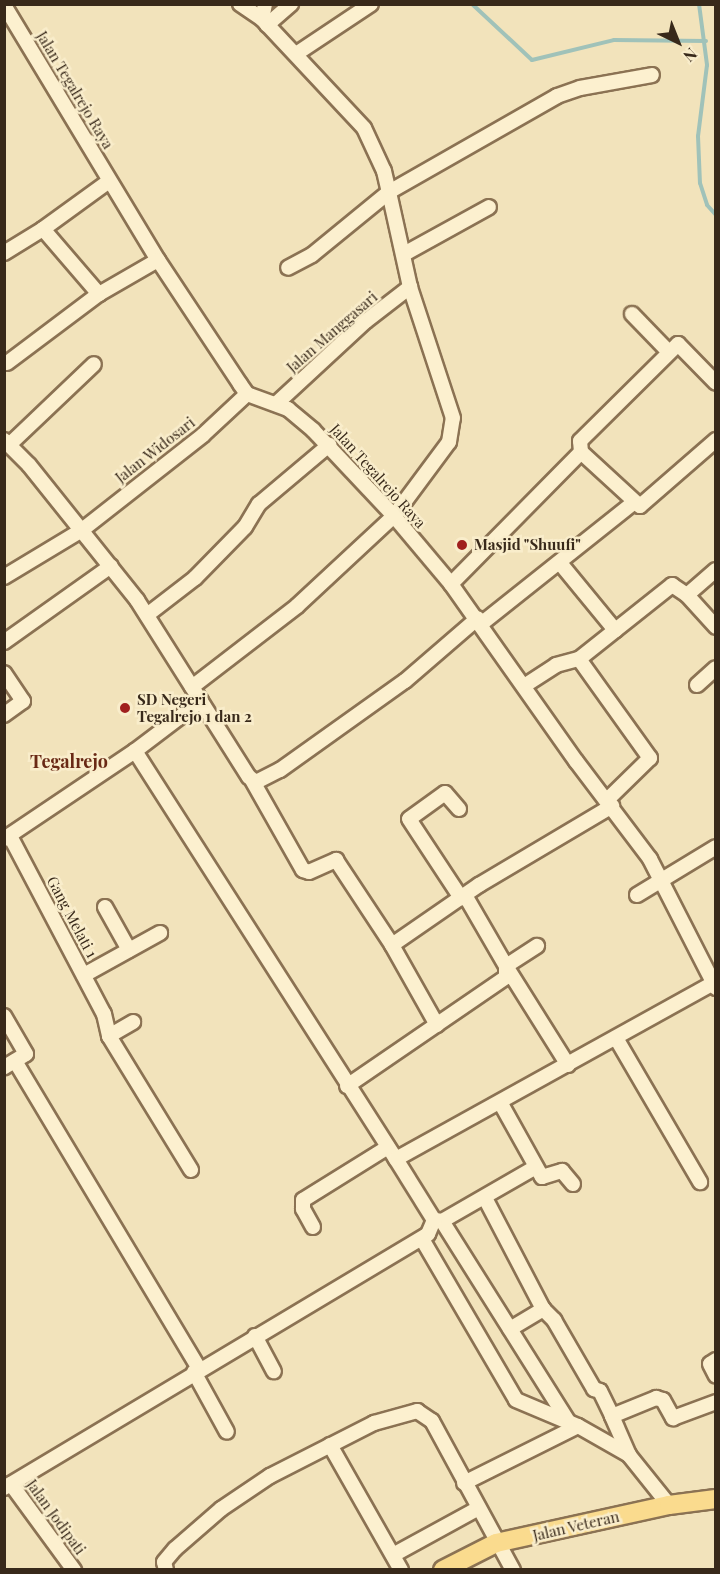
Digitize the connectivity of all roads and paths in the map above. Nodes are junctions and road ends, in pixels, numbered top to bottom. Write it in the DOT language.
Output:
graph roads {
  1 [pos="240,4"];
  2 [pos="266,4"];
  3 [pos="291,4"];
  4 [pos="371,4"];
  5 [pos="4,5"];
  6 [pos="264,22"];
  7 [pos="296,54"];
  8 [pos="652,75"];
  9 [pos="109,181"];
  10 [pos="388,192"];
  11 [pos="489,207"];
  12 [pos="44,229"];
  13 [pos="4,253"];
  14 [pos="404,254"];
  15 [pos="158,260"];
  16 [pos="288,268"];
  17 [pos="410,287"];
  18 [pos="99,294"];
  19 [pos="632,314"];
  20 [pos="669,352"];
  21 [pos="8,363"];
  22 [pos="94,364"];
  23 [pos="716,383"];
  24 [pos="247,394"];
  25 [pos="277,403"];
  26 [pos="716,440"];
  27 [pos="7,442"];
  28 [pos="328,445"];
  29 [pos="581,452"];
  30 [pos="633,503"];
  31 [pos="394,516"];
  32 [pos="88,524"];
  33 [pos="560,563"];
  34 [pos="111,566"];
  35 [pos="716,570"];
  36 [pos="4,577"];
  37 [pos="451,584"];
  38 [pos="687,595"];
  39 [pos="147,615"];
  40 [pos="479,621"];
  41 [pos="716,627"];
  42 [pos="615,630"];
  43 [pos="4,642"];
  44 [pos="579,659"];
  45 [pos="716,668"];
  46 [pos="4,673"];
  47 [pos="697,685"];
  48 [pos="524,686"];
  49 [pos="192,687"];
  50 [pos="201,701"];
  51 [pos="4,715"];
  52 [pos="135,751"];
  53 [pos="252,780"];
  54 [pos="609,803"];
  55 [pos="459,809"];
  56 [pos="7,838"];
  57 [pos="716,847"];
  58 [pos="662,879"];
  59 [pos="637,895"];
  60 [pos="463,897"];
  61 [pos="105,907"];
  62 [pos="160,933"];
  63 [pos="392,945"];
  64 [pos="537,946"];
  65 [pos="129,950"];
  66 [pos="507,968"];
  67 [pos="84,975"];
  68 [pos="714,985"];
  69 [pos="4,1016"];
  70 [pos="133,1022"];
  71 [pos="437,1025"];
  72 [pos="108,1036"];
  73 [pos="616,1038"];
  74 [pos="15,1061"];
  75 [pos="568,1065"];
  76 [pos="347,1086"];
  77 [pos="500,1102"];
  78 [pos="392,1153"];
  79 [pos="536,1167"];
  80 [pos="191,1170"];
  81 [pos="700,1182"];
  82 [pos="573,1184"];
  83 [pos="485,1198"];
  84 [pos="438,1220"];
  85 [pos="313,1227"];
  86 [pos="422,1239"];
  87 [pos="543,1309"];
  88 [pos="510,1329"];
  89 [pos="255,1336"];
  90 [pos="716,1360"];
  91 [pos="197,1370"];
  92 [pos="274,1371"];
  93 [pos="716,1376"];
  94 [pos="716,1402"];
  95 [pos="612,1416"];
  96 [pos="573,1424"];
  97 [pos="227,1432"];
  98 [pos="330,1445"];
  99 [pos="628,1455"];
  100 [pos="464,1483"];
  101 [pos="8,1486"];
  102 [pos="716,1498"];
  103 [pos="669,1504"];
  104 [pos="477,1509"];
  105 [pos="496,1543"];
  106 [pos="393,1555"];
  107 [pos="74,1569"];
  108 [pos="166,1569"];
  109 [pos="401,1569"];
  110 [pos="443,1569"];
  111 [pos="513,1569"];
  1 -- 6 [label="street"];
  2 -- 6 [label="street"];
  3 -- 6 [label="street"];
  4 -- 7 [label="street"];
  5 -- 9 [label="street, Jalan Tegalrejo Raya"];
  6 -- 7 [label="street"];
  7 -- 10 [label="street"];
  8 -- 10 [label="street"];
  9 -- 12 [label="street"];
  9 -- 15 [label="street, Jalan Tegalrejo Raya"];
  10 -- 14 [label="street"];
  10 -- 16 [label="street"];
  11 -- 14 [label="street"];
  12 -- 13 [label="street"];
  12 -- 18 [label="street"];
  14 -- 17 [label="street"];
  15 -- 18 [label="street"];
  15 -- 24 [label="street, Jalan Tegalrejo Raya"];
  17 -- 25 [label="street, Jalan Manggasari"];
  17 -- 31 [label="street"];
  18 -- 21 [label="street"];
  19 -- 20 [label="street"];
  20 -- 23 [label="street"];
  20 -- 29 [label="street"];
  22 -- 27 [label="street"];
  24 -- 25 [label="street, Jalan Tegalrejo Raya"];
  24 -- 32 [label="street, Jalan Widosari"];
  25 -- 28 [label="street, Jalan Tegalrejo Raya"];
  26 -- 30 [label="street"];
  27 -- 32 [label="street"];
  28 -- 31 [label="street, Jalan Tegalrejo Raya"];
  28 -- 39 [label="street"];
  29 -- 30 [label="street"];
  29 -- 37 [label="street"];
  30 -- 33 [label="street"];
  31 -- 37 [label="street, Jalan Tegalrejo Raya"];
  31 -- 49 [label="street"];
  32 -- 34 [label="street"];
  32 -- 36 [label="street, Jalan Widosari"];
  33 -- 40 [label="street"];
  33 -- 42 [label="street"];
  34 -- 39 [label="street"];
  34 -- 43 [label="street"];
  35 -- 38 [label="street"];
  37 -- 40 [label="street, Jalan Tegalrejo Raya"];
  38 -- 41 [label="street"];
  38 -- 42 [label="street"];
  39 -- 49 [label="street"];
  40 -- 48 [label="street, Jalan Tegalrejo Raya"];
  40 -- 53 [label="street"];
  42 -- 44 [label="street"];
  44 -- 48 [label="street"];
  44 -- 54 [label="street"];
  45 -- 47 [label="street"];
  46 -- 51 [label="street"];
  48 -- 54 [label="street, Jalan Tegalrejo Raya"];
  49 -- 50 [label="street"];
  50 -- 52 [label="street"];
  50 -- 53 [label="street"];
  52 -- 56 [label="street"];
  52 -- 76 [label="street"];
  53 -- 63 [label="street"];
  54 -- 58 [label="street, Jalan Tegalrejo Raya"];
  54 -- 60 [label="street"];
  55 -- 60 [label="street"];
  56 -- 67 [label="street, Gang Melati 1"];
  57 -- 58 [label="street"];
  58 -- 59 [label="street"];
  58 -- 68 [label="street, Jalan Tegalrejo Raya"];
  60 -- 63 [label="street"];
  60 -- 66 [label="street"];
  61 -- 65 [label="street"];
  62 -- 65 [label="street"];
  63 -- 71 [label="street"];
  64 -- 66 [label="street"];
  65 -- 67 [label="street"];
  66 -- 71 [label="street"];
  66 -- 75 [label="street"];
  67 -- 72 [label="street, Gang Melati 1"];
  68 -- 73 [label="street"];
  69 -- 74 [label="street"];
  70 -- 72 [label="street"];
  71 -- 76 [label="street"];
  72 -- 80 [label="street"];
  73 -- 75 [label="street"];
  73 -- 81 [label="street"];
  74 -- 91 [label="street"];
  75 -- 77 [label="street"];
  76 -- 78 [label="street"];
  77 -- 78 [label="street"];
  77 -- 79 [label="street"];
  78 -- 84 [label="street"];
  78 -- 85 [label="street"];
  79 -- 82 [label="street"];
  79 -- 83 [label="street"];
  83 -- 84 [label="street"];
  83 -- 87 [label="street"];
  84 -- 86 [label="street"];
  84 -- 88 [label="street"];
  86 -- 89 [label="street"];
  86 -- 96 [label="street"];
  87 -- 88 [label="street"];
  87 -- 95 [label="street"];
  88 -- 96 [label="street"];
  89 -- 91 [label="street"];
  89 -- 92 [label="street"];
  90 -- 93 [label="street"];
  91 -- 97 [label="street"];
  91 -- 101 [label="street"];
  94 -- 95 [label="street"];
  95 -- 99 [label="street"];
  96 -- 99 [label="street"];
  96 -- 100 [label="street"];
  98 -- 100 [label="street"];
  98 -- 106 [label="street"];
  98 -- 108 [label="street"];
  99 -- 103 [label="street"];
  100 -- 104 [label="street"];
  101 -- 107 [label="street, Jalan Jodipati"];
  102 -- 103 [label="main road, Jalan Veteran"];
  103 -- 105 [label="main road, Jalan Veteran"];
  104 -- 105 [label="street"];
  104 -- 106 [label="street"];
  105 -- 110 [label="main road, Jalan Veteran"];
  105 -- 111 [label="street"];
  106 -- 109 [label="street"];
}
